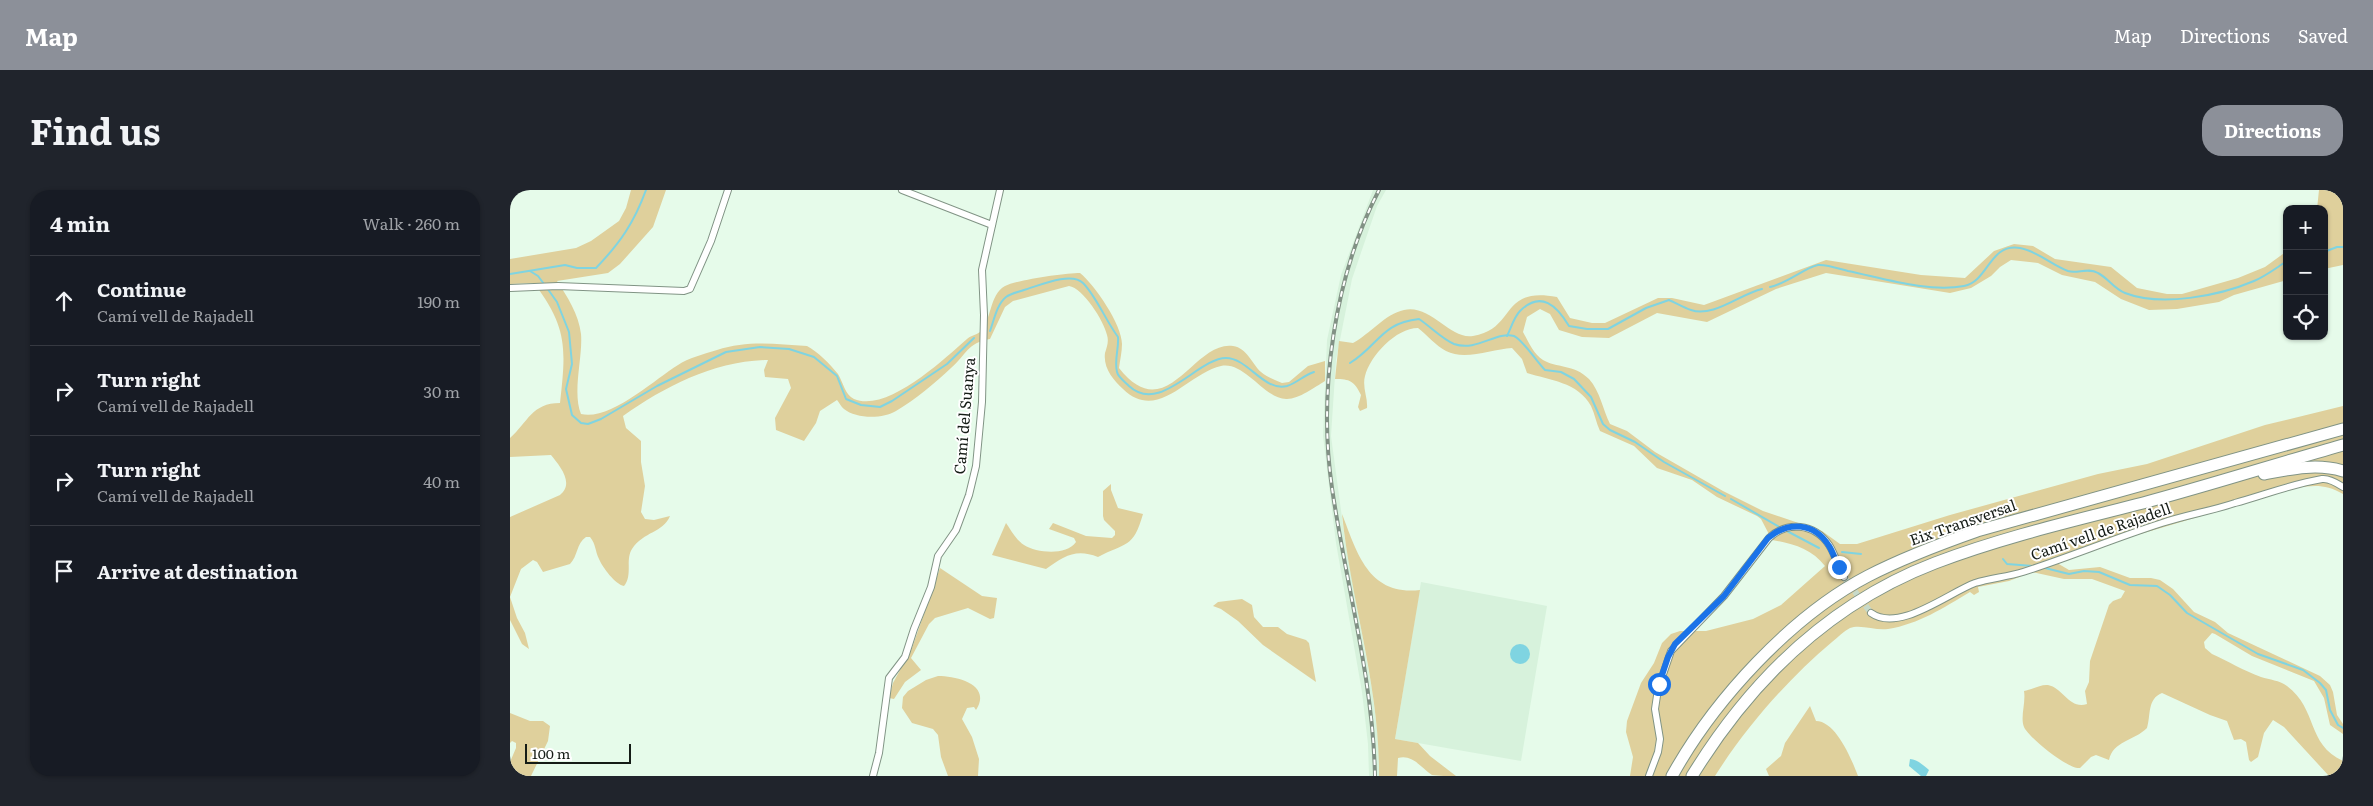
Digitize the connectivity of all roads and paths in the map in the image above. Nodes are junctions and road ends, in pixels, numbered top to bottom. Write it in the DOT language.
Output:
graph roads {
  1 [pos="728,190"];
  2 [pos="902,190"];
  3 [pos="1000,190"];
  4 [pos="992,225"];
  5 [pos="510,288"];
  6 [pos="2343,429"];
  7 [pos="2343,445"];
  8 [pos="2343,471"];
  9 [pos="2343,487"];
  10 [pos="2199,488"];
  11 [pos="1844,576"];
  12 [pos="1871,613"];
  13 [pos="872,776"];
  14 [pos="1649,776"];
  15 [pos="1672,776"];
  16 [pos="1692,776"];
  1 -- 5 [label="street"];
  2 -- 4 [label="street"];
  3 -- 4 [label="street, Camí del Suanya"];
  4 -- 13 [label="street, Camí del Suanya"];
  6 -- 15 [label="highway, Eix Transversal"];
  7 -- 10 [label="highway, Eix Transversal"];
  8 -- 10 [label="highway"];
  9 -- 12 [label="street, Camí vell de Rajadell"];
  10 -- 16 [label="highway, Eix Transversal"];
  11 -- 14 [label="street"];
}
